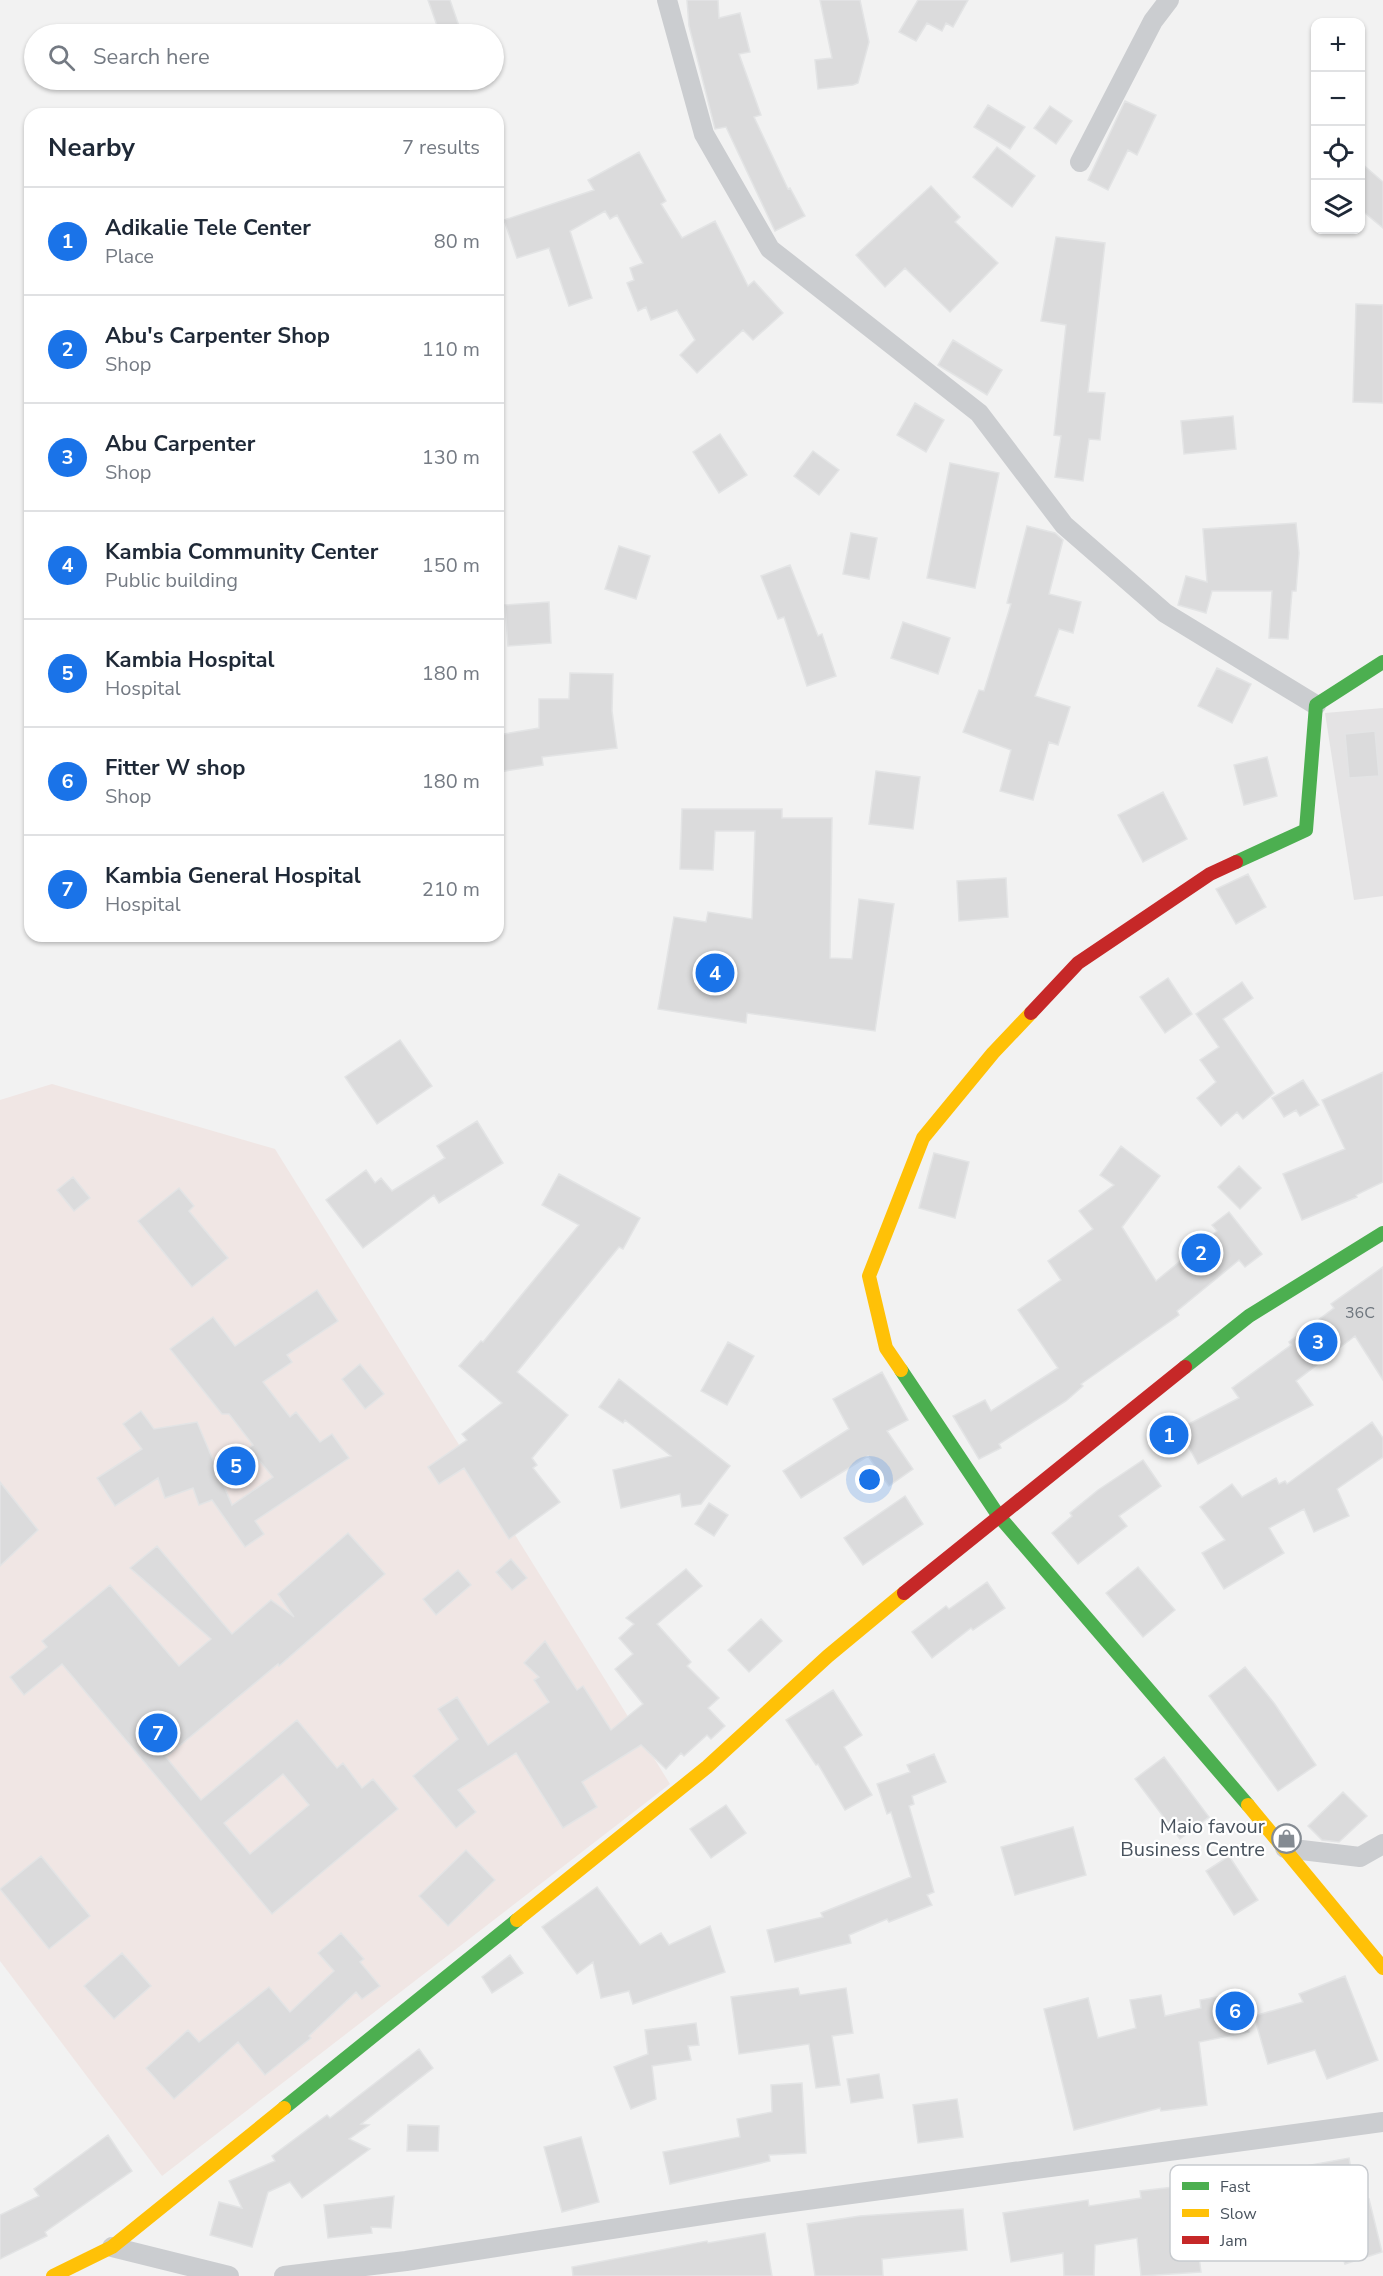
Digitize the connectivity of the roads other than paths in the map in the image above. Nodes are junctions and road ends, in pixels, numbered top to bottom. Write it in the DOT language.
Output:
graph roads {
  1 [pos="668,0"];
  2 [pos="1169,0"];
  3 [pos="1080,162"];
  4 [pos="1383,663"];
  5 [pos="1316,705"];
  6 [pos="1383,1233"];
  7 [pos="998,1515"];
  8 [pos="1383,1844"];
  9 [pos="1285,1848"];
  10 [pos="1383,1968"];
  11 [pos="1382,2125"];
  12 [pos="112,2247"];
  13 [pos="53,2276"];
  14 [pos="230,2276"];
  15 [pos="284,2276"];
  1 -- 5 [label="street"];
  2 -- 3 [label="street"];
  4 -- 5 [label="street"];
  5 -- 7 [label="street"];
  6 -- 7 [label="street"];
  7 -- 9 [label="street"];
  7 -- 12 [label="street"];
  8 -- 9 [label="street"];
  9 -- 10 [label="street"];
  11 -- 15 [label="street"];
  12 -- 13 [label="street"];
  12 -- 14 [label="street"];
}
